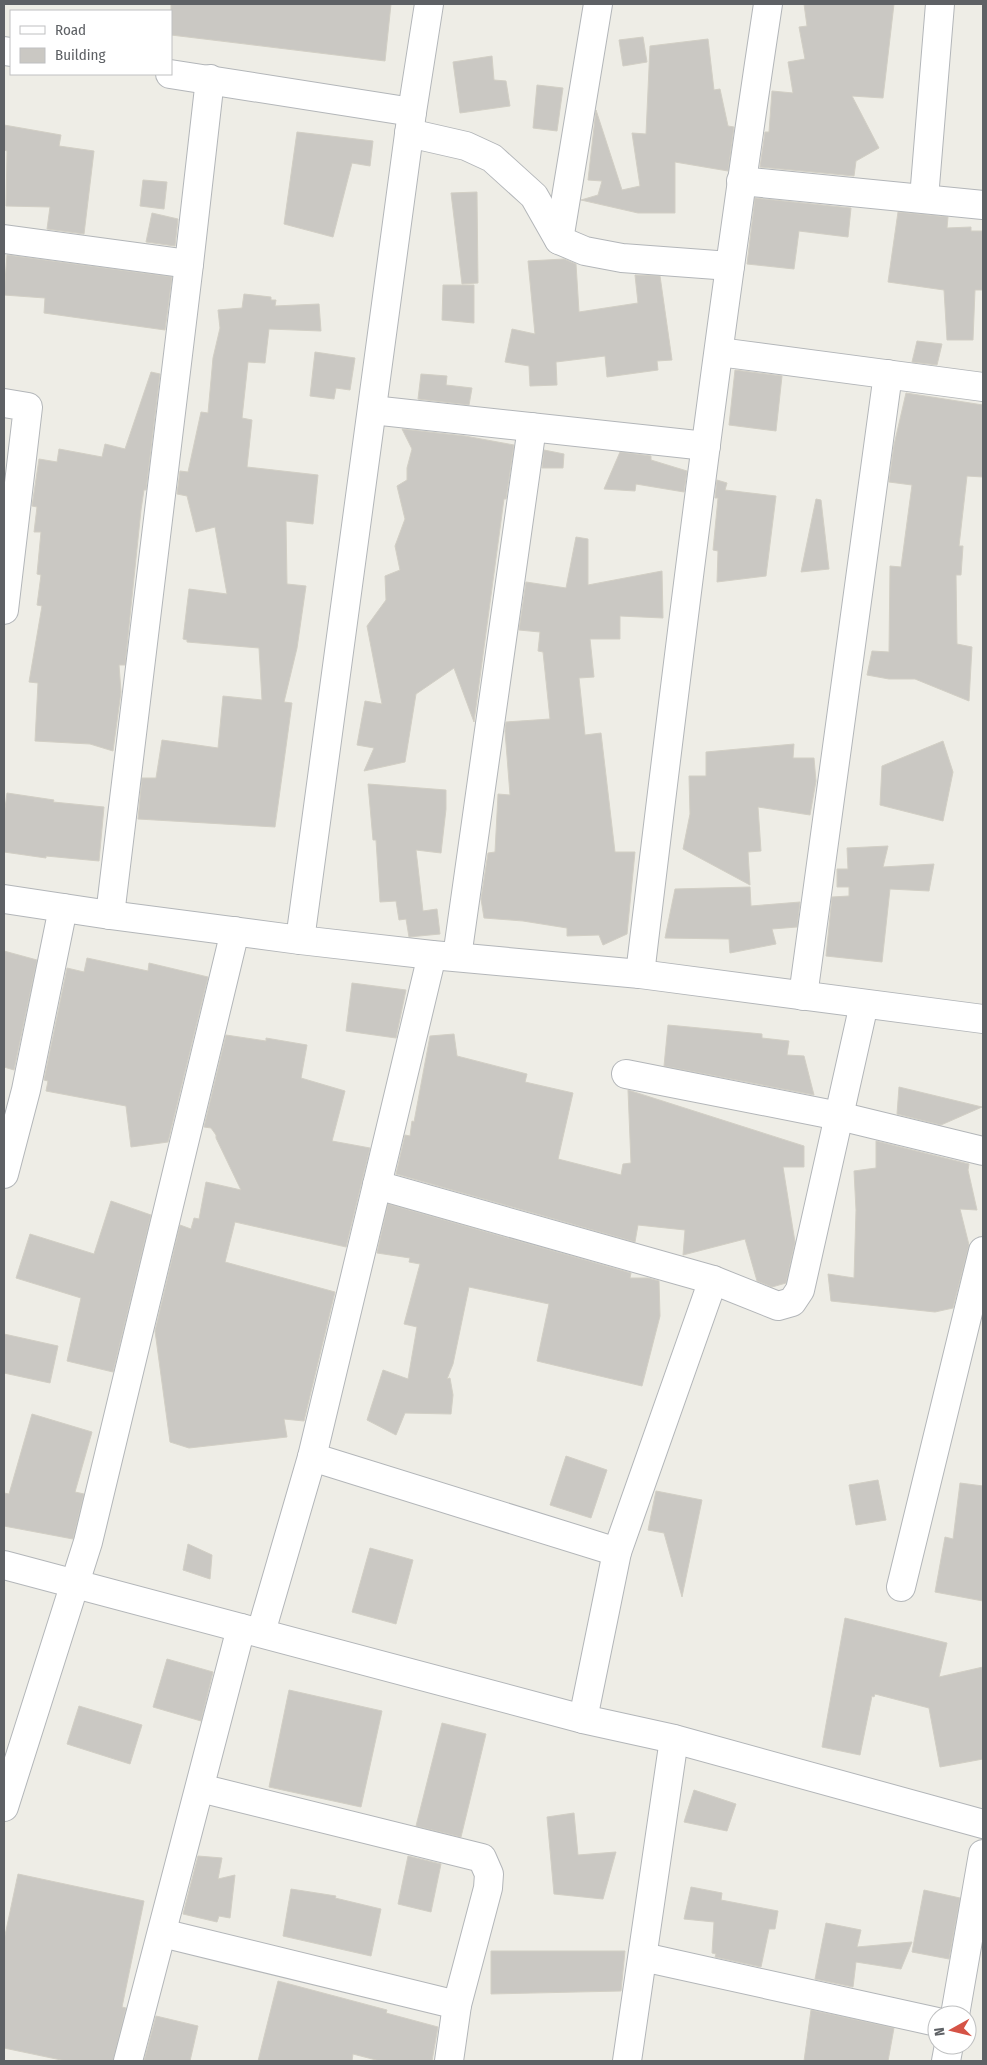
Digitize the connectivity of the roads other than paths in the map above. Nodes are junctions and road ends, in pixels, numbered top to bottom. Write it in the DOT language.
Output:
graph roads {
  1 [pos="429,4"];
  2 [pos="598,4"];
  3 [pos="768,4"];
  4 [pos="940,4"];
  5 [pos="172,74"];
  6 [pos="210,79"];
  7 [pos="411,122"];
  8 [pos="741,181"];
  9 [pos="924,198"];
  10 [pos="983,205"];
  11 [pos="4,239"];
  12 [pos="558,240"];
  13 [pos="189,264"];
  14 [pos="730,266"];
  15 [pos="719,352"];
  16 [pos="888,374"];
  17 [pos="983,387"];
  18 [pos="4,403"];
  19 [pos="372,410"];
  20 [pos="532,427"];
  21 [pos="706,446"];
  22 [pos="4,610"];
  23 [pos="4,899"];
  24 [pos="63,908"];
  25 [pos="110,915"];
  26 [pos="235,931"];
  27 [pos="300,940"];
  28 [pos="444,956"];
  29 [pos="640,974"];
  30 [pos="803,996"];
  31 [pos="864,1004"];
  32 [pos="983,1019"];
  33 [pos="626,1074"];
  34 [pos="15,1087"];
  35 [pos="839,1116"];
  36 [pos="983,1151"];
  37 [pos="4,1174"];
  38 [pos="377,1185"];
  39 [pos="983,1251"];
  40 [pos="712,1280"];
  41 [pos="312,1457"];
  42 [pos="617,1552"];
  43 [pos="4,1565"];
  44 [pos="74,1585"];
  45 [pos="901,1586"];
  46 [pos="251,1630"];
  47 [pos="583,1719"];
  48 [pos="674,1738"];
  49 [pos="200,1788"];
  50 [pos="4,1807"];
  51 [pos="983,1824"];
  52 [pos="983,1854"];
  53 [pos="162,1933"];
  54 [pos="643,1957"];
  55 [pos="456,2005"];
  56 [pos="957,2005"];
  57 [pos="927,2020"];
  58 [pos="128,2061"];
  59 [pos="450,2061"];
  60 [pos="627,2061"];
  1 -- 7 [label="street"];
  2 -- 12 [label="street"];
  3 -- 8 [label="street"];
  4 -- 9 [label="street"];
  5 -- 6 [label="street"];
  6 -- 7 [label="street"];
  6 -- 13 [label="street"];
  7 -- 12 [label="street"];
  7 -- 19 [label="street"];
  8 -- 9 [label="street"];
  8 -- 14 [label="street"];
  9 -- 10 [label="street"];
  11 -- 13 [label="street"];
  12 -- 14 [label="street"];
  13 -- 25 [label="street"];
  14 -- 15 [label="street"];
  15 -- 16 [label="street"];
  15 -- 21 [label="street"];
  16 -- 17 [label="street"];
  16 -- 30 [label="street"];
  18 -- 22 [label="street"];
  19 -- 20 [label="street"];
  19 -- 27 [label="street"];
  20 -- 21 [label="street"];
  20 -- 28 [label="street"];
  21 -- 29 [label="street"];
  23 -- 24 [label="street"];
  24 -- 25 [label="street"];
  24 -- 34 [label="street"];
  25 -- 26 [label="street"];
  26 -- 27 [label="street"];
  26 -- 44 [label="street"];
  27 -- 28 [label="street"];
  28 -- 29 [label="street"];
  28 -- 38 [label="street"];
  29 -- 30 [label="street"];
  30 -- 31 [label="street"];
  31 -- 32 [label="street"];
  31 -- 35 [label="street"];
  33 -- 35 [label="street"];
  34 -- 37 [label="street"];
  35 -- 36 [label="street"];
  35 -- 40 [label="street"];
  38 -- 40 [label="street"];
  38 -- 41 [label="street"];
  39 -- 45 [label="street"];
  40 -- 42 [label="street"];
  41 -- 42 [label="street"];
  41 -- 46 [label="street"];
  42 -- 47 [label="street"];
  43 -- 44 [label="street"];
  44 -- 46 [label="street"];
  44 -- 50 [label="street"];
  46 -- 47 [label="street"];
  46 -- 49 [label="street"];
  47 -- 48 [label="street"];
  48 -- 51 [label="street"];
  48 -- 54 [label="street"];
  49 -- 53 [label="street"];
  49 -- 55 [label="street"];
  52 -- 56 [label="street"];
  53 -- 55 [label="street"];
  53 -- 58 [label="street"];
  54 -- 57 [label="street"];
  54 -- 60 [label="street"];
  55 -- 59 [label="street"];
}
